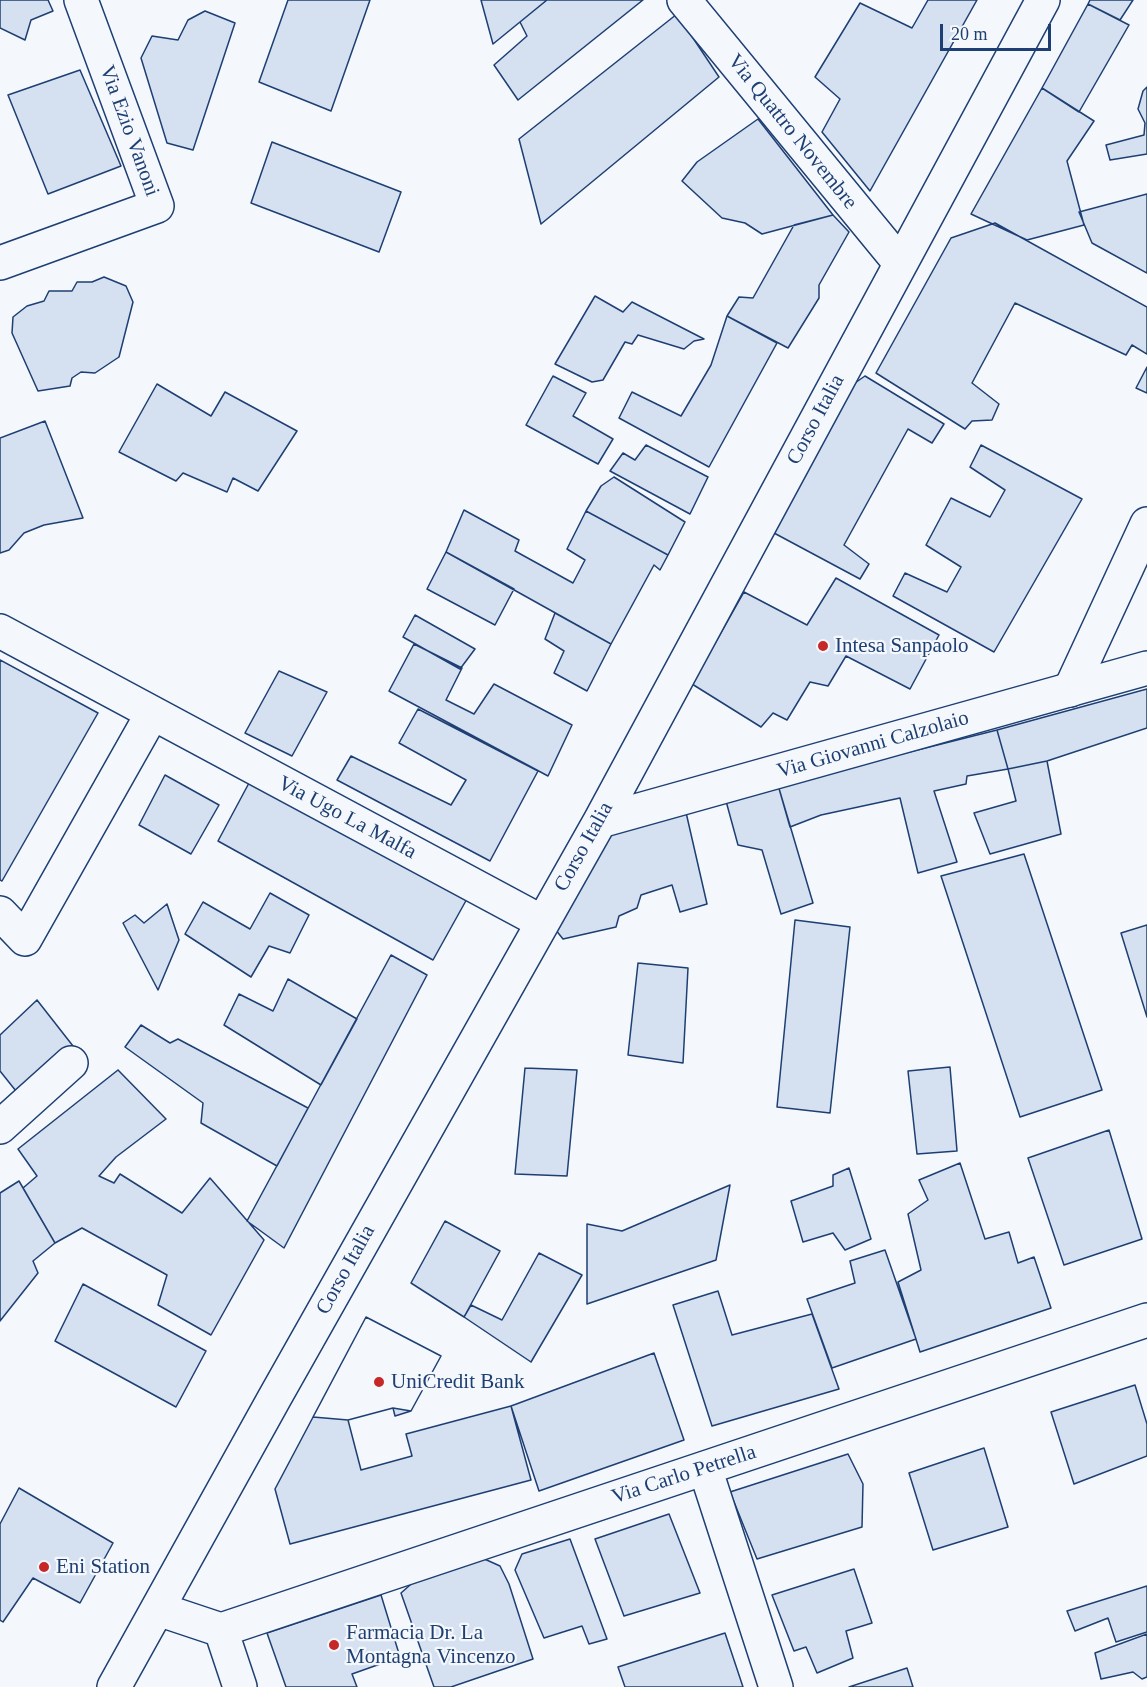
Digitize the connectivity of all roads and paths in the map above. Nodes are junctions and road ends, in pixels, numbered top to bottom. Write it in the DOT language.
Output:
graph roads {
  1 [pos="81,0"];
  2 [pos="684,0"];
  3 [pos="1042,0"];
  4 [pos="0,263"];
  5 [pos="900,263"];
  6 [pos="1147,524"];
  7 [pos="0,631"];
  8 [pos="1147,668"];
  9 [pos="1070,690"];
  10 [pos="152,714"];
  11 [pos="600,821"];
  12 [pos="0,913"];
  13 [pos="542,922"];
  14 [pos="71,1063"];
  15 [pos="0,1127"];
  16 [pos="1147,1320"];
  17 [pos="705,1468"];
  18 [pos="158,1609"];
  19 [pos="221,1630"];
  20 [pos="114,1687"];
  21 [pos="240,1687"];
  22 [pos="776,1687"];
  1 -- 4 [label="street, Via Ezio Vanoni"];
  2 -- 5 [label="street, Via Quattro Novembre"];
  3 -- 5 [label="street, Corso Italia"];
  5 -- 11 [label="street, Corso Italia"];
  6 -- 9 [label="street"];
  7 -- 10 [label="street, Via Ugo La Malfa"];
  8 -- 9 [label="street, Via Giovanni Calzolaio"];
  9 -- 11 [label="street, Via Giovanni Calzolaio"];
  10 -- 12 [label="street"];
  10 -- 13 [label="street, Via Ugo La Malfa"];
  11 -- 13 [label="street, Corso Italia"];
  13 -- 18 [label="street, Corso Italia"];
  14 -- 15 [label="street"];
  16 -- 17 [label="street, Via Carlo Petrella"];
  17 -- 19 [label="street, Via Carlo Petrella"];
  17 -- 22 [label="street"];
  18 -- 19 [label="street"];
  18 -- 20 [label="street, Corso Italia"];
  19 -- 21 [label="street"];
}
